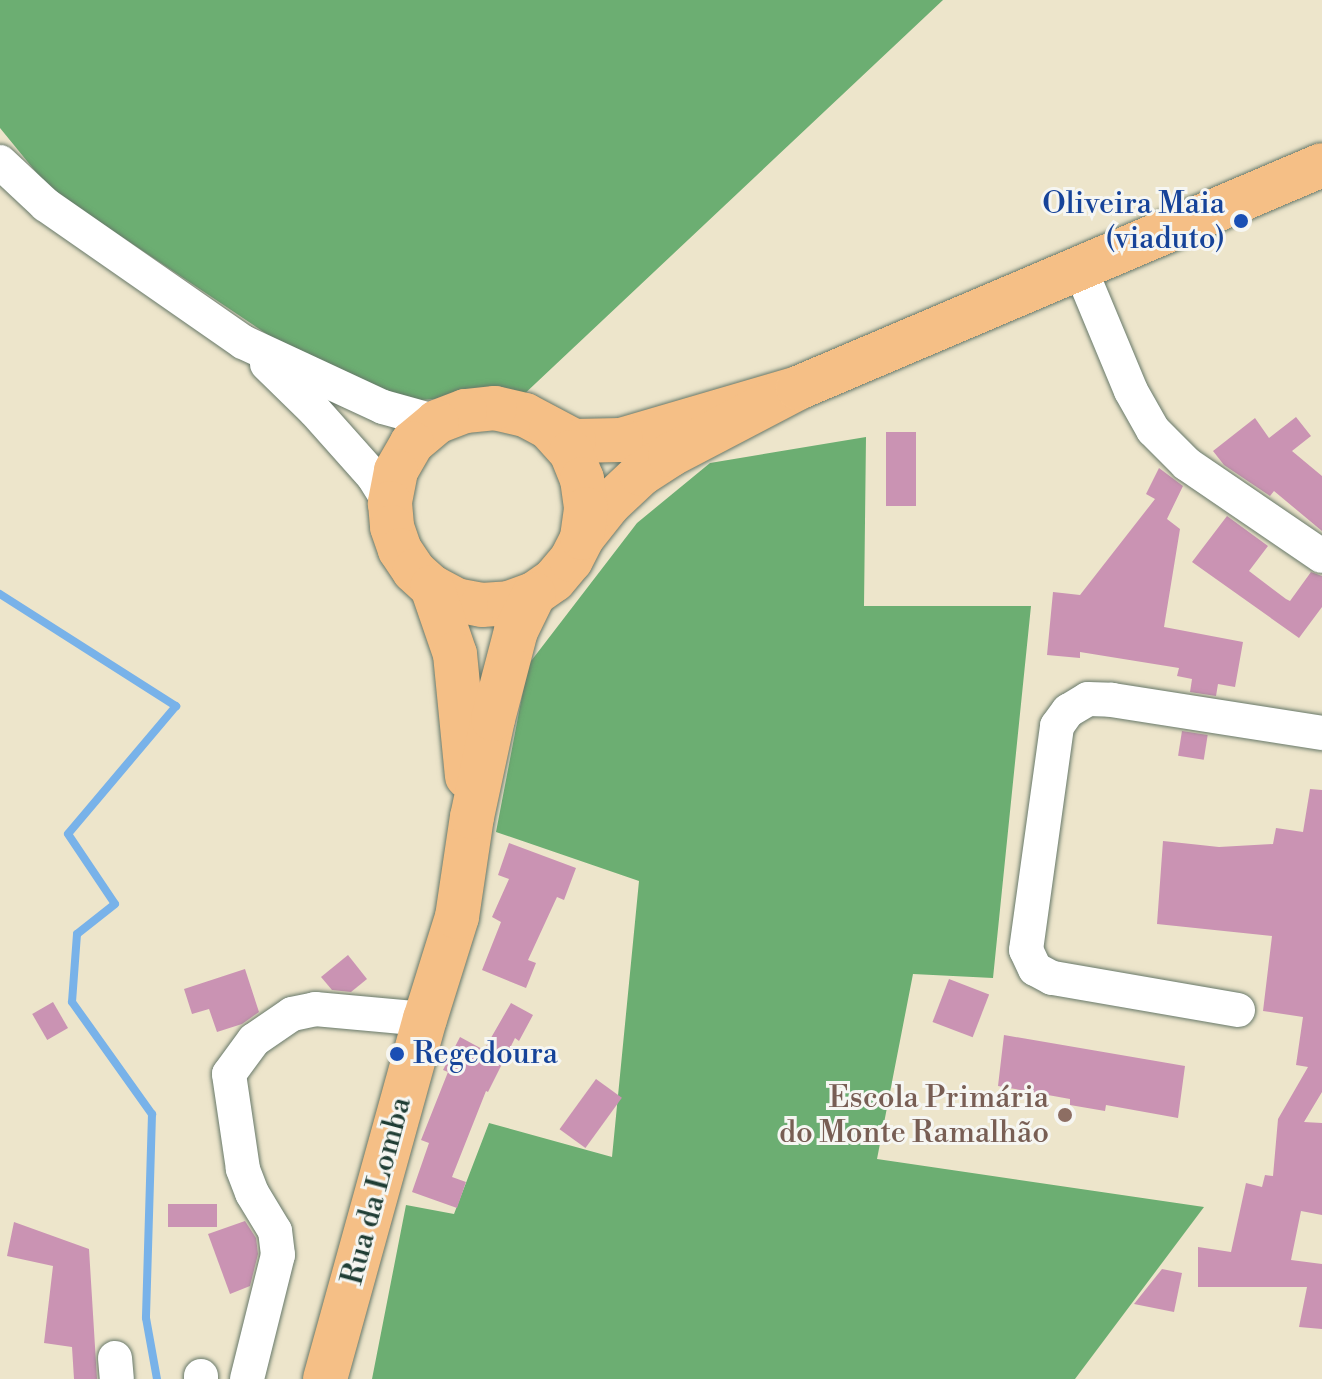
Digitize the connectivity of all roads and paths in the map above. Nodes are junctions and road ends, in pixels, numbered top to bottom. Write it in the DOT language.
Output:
graph roads {
  1 [pos="0,162"];
  2 [pos="1322,165"];
  3 [pos="1079,266"];
  4 [pos="243,342"];
  5 [pos="798,388"];
  6 [pos="437,422"];
  7 [pos="551,430"];
  8 [pos="390,503"];
  9 [pos="582,538"];
  10 [pos="1322,556"];
  11 [pos="432,587"];
  12 [pos="534,594"];
  13 [pos="1322,733"];
  14 [pos="472,817"];
  15 [pos="1238,1010"];
  16 [pos="425,1019"];
  17 [pos="247,1379"];
  18 [pos="325,1379"];
  1 -- 4 [label="street"];
  2 -- 3 [label="main road"];
  3 -- 5 [label="main road"];
  3 -- 10 [label="street"];
  4 -- 6 [label="street"];
  4 -- 8 [label="street"];
  5 -- 7 [label="main road"];
  5 -- 9 [label="main road"];
  6 -- 7 [label="main road"];
  6 -- 8 [label="main road"];
  7 -- 9 [label="main road"];
  8 -- 11 [label="main road"];
  9 -- 12 [label="main road"];
  11 -- 12 [label="main road"];
  11 -- 14 [label="main road, Rua da Lomba"];
  12 -- 14 [label="main road, Rua da Lomba"];
  13 -- 15 [label="street"];
  14 -- 16 [label="main road, Rua da Lomba"];
  16 -- 17 [label="street"];
  16 -- 18 [label="main road, Rua da Lomba"];
}
